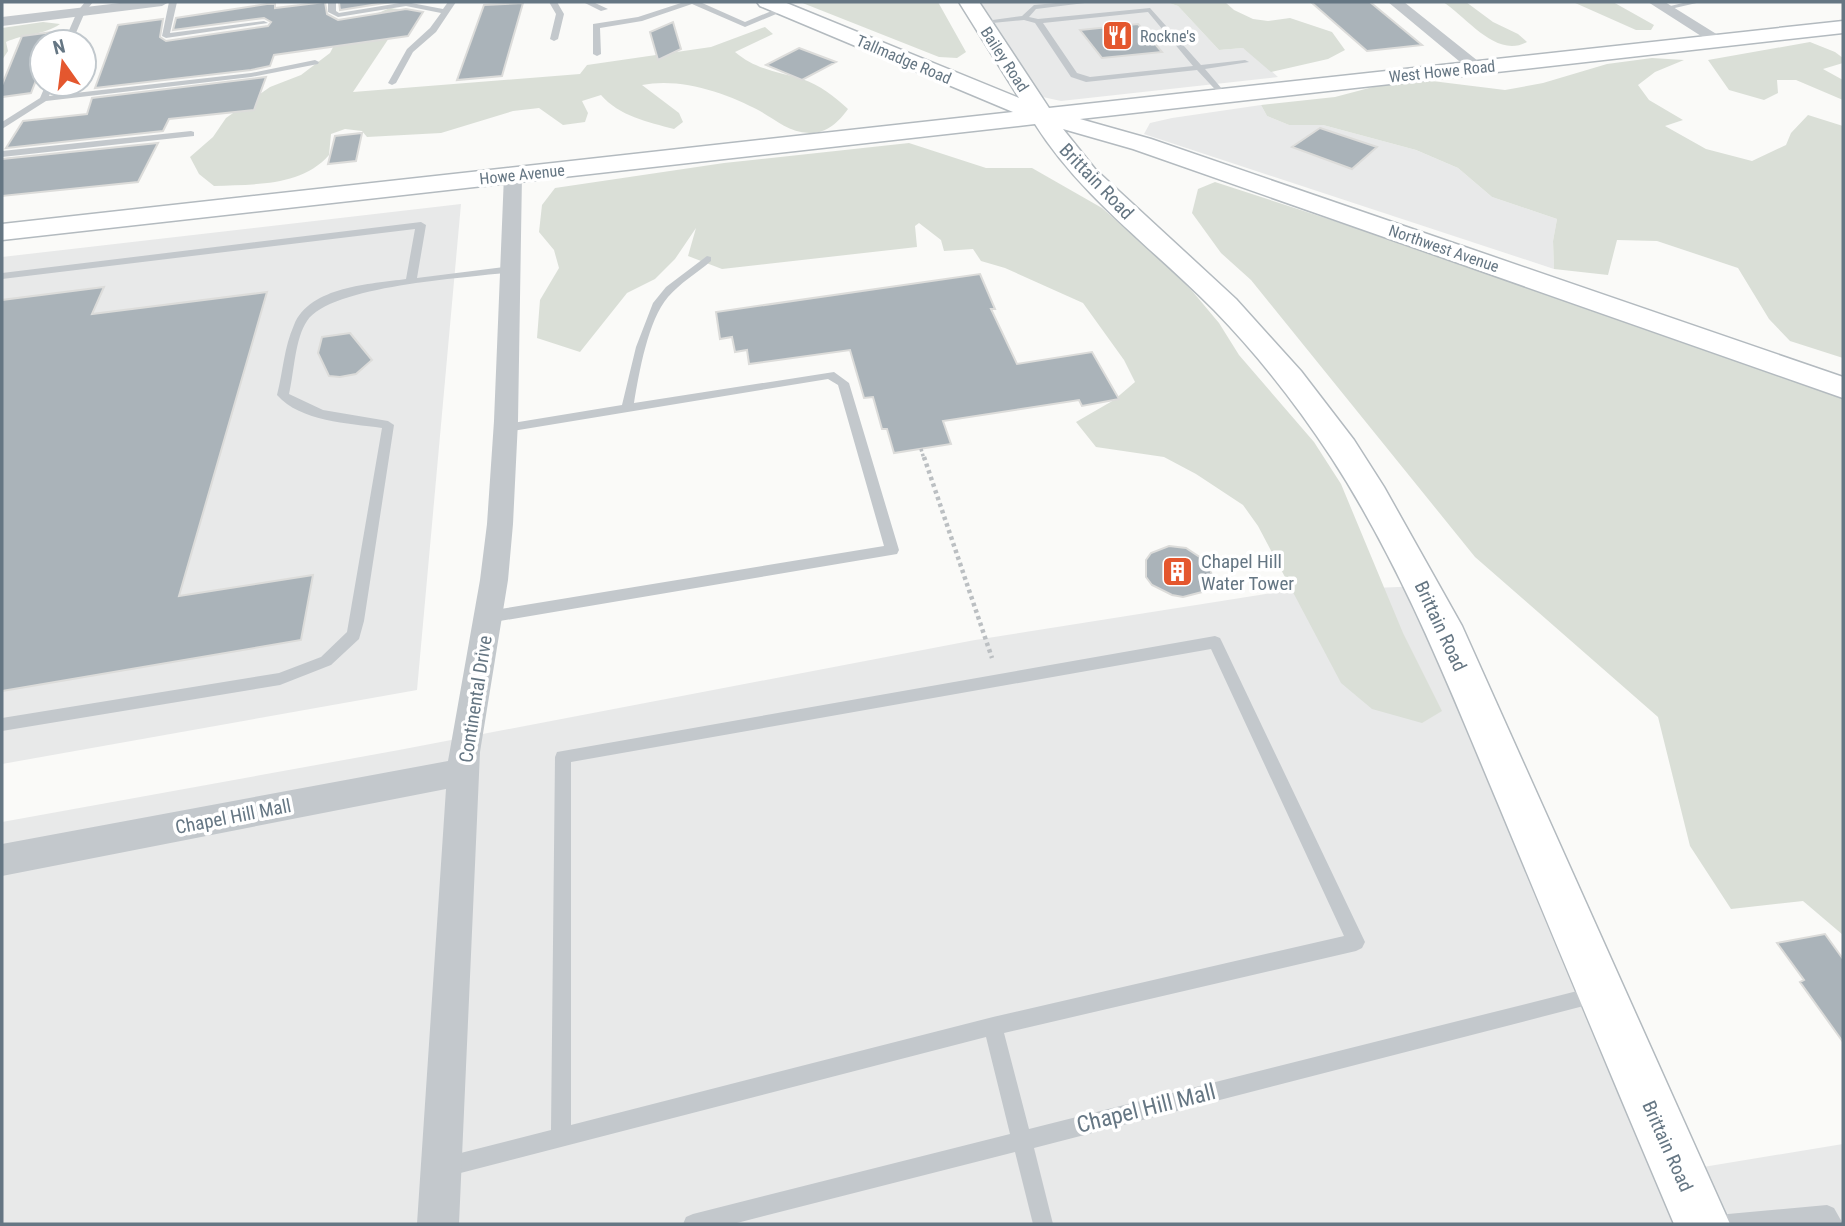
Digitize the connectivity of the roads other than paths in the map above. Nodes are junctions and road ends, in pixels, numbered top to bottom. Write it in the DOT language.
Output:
graph roads {
  1 [pos="162,2"];
  2 [pos="173,2"];
  3 [pos="332,2"];
  4 [pos="452,2"];
  5 [pos="552,2"];
  6 [pos="587,2"];
  7 [pos="693,2"];
  8 [pos="969,2"];
  9 [pos="1088,2"];
  10 [pos="1142,2"];
  11 [pos="1395,2"];
  12 [pos="1697,2"];
  13 [pos="776,5"];
  14 [pos="1661,5"];
  15 [pos="85,7"];
  16 [pos="604,9"];
  17 [pos="1150,10"];
  18 [pos="445,12"];
  19 [pos="1024,18"];
  20 [pos="1038,21"];
  21 [pos="2,22"];
  22 [pos="982,22"];
  23 [pos="264,23"];
  24 [pos="1843,27"];
  25 [pos="75,28"];
  26 [pos="554,39"];
  27 [pos="1718,40"];
  28 [pos="597,54"];
  29 [pos="315,62"];
  30 [pos="1245,62"];
  31 [pos="1200,68"];
  32 [pos="1478,68"];
  33 [pos="393,83"];
  34 [pos="1224,96"];
  35 [pos="44,99"];
  36 [pos="1042,116"];
  37 [pos="2,126"];
  38 [pos="191,134"];
  39 [pos="2,154"];
  40 [pos="513,175"];
  41 [pos="2,232"];
  42 [pos="706,260"];
  43 [pos="510,270"];
  44 [pos="2,275"];
  45 [pos="411,282"];
  46 [pos="1843,388"];
  47 [pos="628,406"];
  48 [pos="506,428"];
  49 [pos="488,617"];
  50 [pos="2,725"];
  51 [pos="463,772"];
  52 [pos="2,860"];
  53 [pos="1601,994"];
  54 [pos="993,1026"];
  55 [pos="561,1138"];
  56 [pos="1022,1139"];
  57 [pos="441,1168"];
  58 [pos="1834,1217"];
  59 [pos="438,1224"];
  60 [pos="692,1224"];
  61 [pos="1043,1224"];
  62 [pos="1702,1224"];
  63 [pos="1728,1224"];
  1 -- 15 [label="street"];
  2 -- 23 [label="lane"];
  3 -- 18 [label="lane"];
  4 -- 18 [label="lane"];
  5 -- 26 [label="lane"];
  6 -- 16 [label="lane"];
  7 -- 13 [label="lane"];
  7 -- 28 [label="lane"];
  8 -- 22 [label="street, Bailey Road"];
  9 -- 19 [label="lane"];
  10 -- 17 [label="lane"];
  11 -- 32 [label="street"];
  12 -- 14 [label="lane"];
  13 -- 36 [label="street, Tallmadge Road"];
  14 -- 27 [label="street"];
  15 -- 21 [label="street"];
  15 -- 25 [label="lane"];
  17 -- 20 [label="lane"];
  17 -- 31 [label="lane"];
  18 -- 33 [label="lane"];
  19 -- 20 [label="lane"];
  19 -- 22 [label="lane"];
  20 -- 31 [label="lane"];
  22 -- 36 [label="street, Bailey Road"];
  24 -- 27 [label="street, West Howe Road"];
  27 -- 32 [label="street, West Howe Road"];
  29 -- 35 [label="lane"];
  30 -- 31 [label="lane"];
  31 -- 34 [label="lane"];
  32 -- 34 [label="street, West Howe Road"];
  34 -- 36 [label="street, West Howe Road"];
  35 -- 37 [label="lane"];
  36 -- 40 [label="street, Howe Avenue"];
  36 -- 46 [label="street, Northwest Avenue"];
  36 -- 53 [label="street, Brittain Road"];
  38 -- 39 [label="lane"];
  40 -- 41 [label="street, Howe Avenue"];
  40 -- 43 [label="street, Continental Drive"];
  42 -- 47 [label="lane"];
  43 -- 45 [label="lane"];
  43 -- 48 [label="street, Continental Drive"];
  44 -- 45 [label="lane"];
  45 -- 50 [label="lane"];
  47 -- 48 [label="lane"];
  47 -- 49 [label="lane"];
  48 -- 49 [label="street, Continental Drive"];
  49 -- 51 [label="street, Continental Drive"];
  51 -- 52 [label="street, Chapel Hill Mall"];
  51 -- 57 [label="street, Continental Drive"];
  53 -- 56 [label="lane, Chapel Hill Mall"];
  53 -- 62 [label="street, Brittain Road"];
  54 -- 55 [label="lane"];
  54 -- 55 [label="lane"];
  54 -- 56 [label="lane"];
  55 -- 57 [label="lane"];
  56 -- 60 [label="lane, Chapel Hill Mall"];
  56 -- 61 [label="lane"];
  57 -- 59 [label="street, Continental Drive"];
  58 -- 63 [label="lane"];
}
